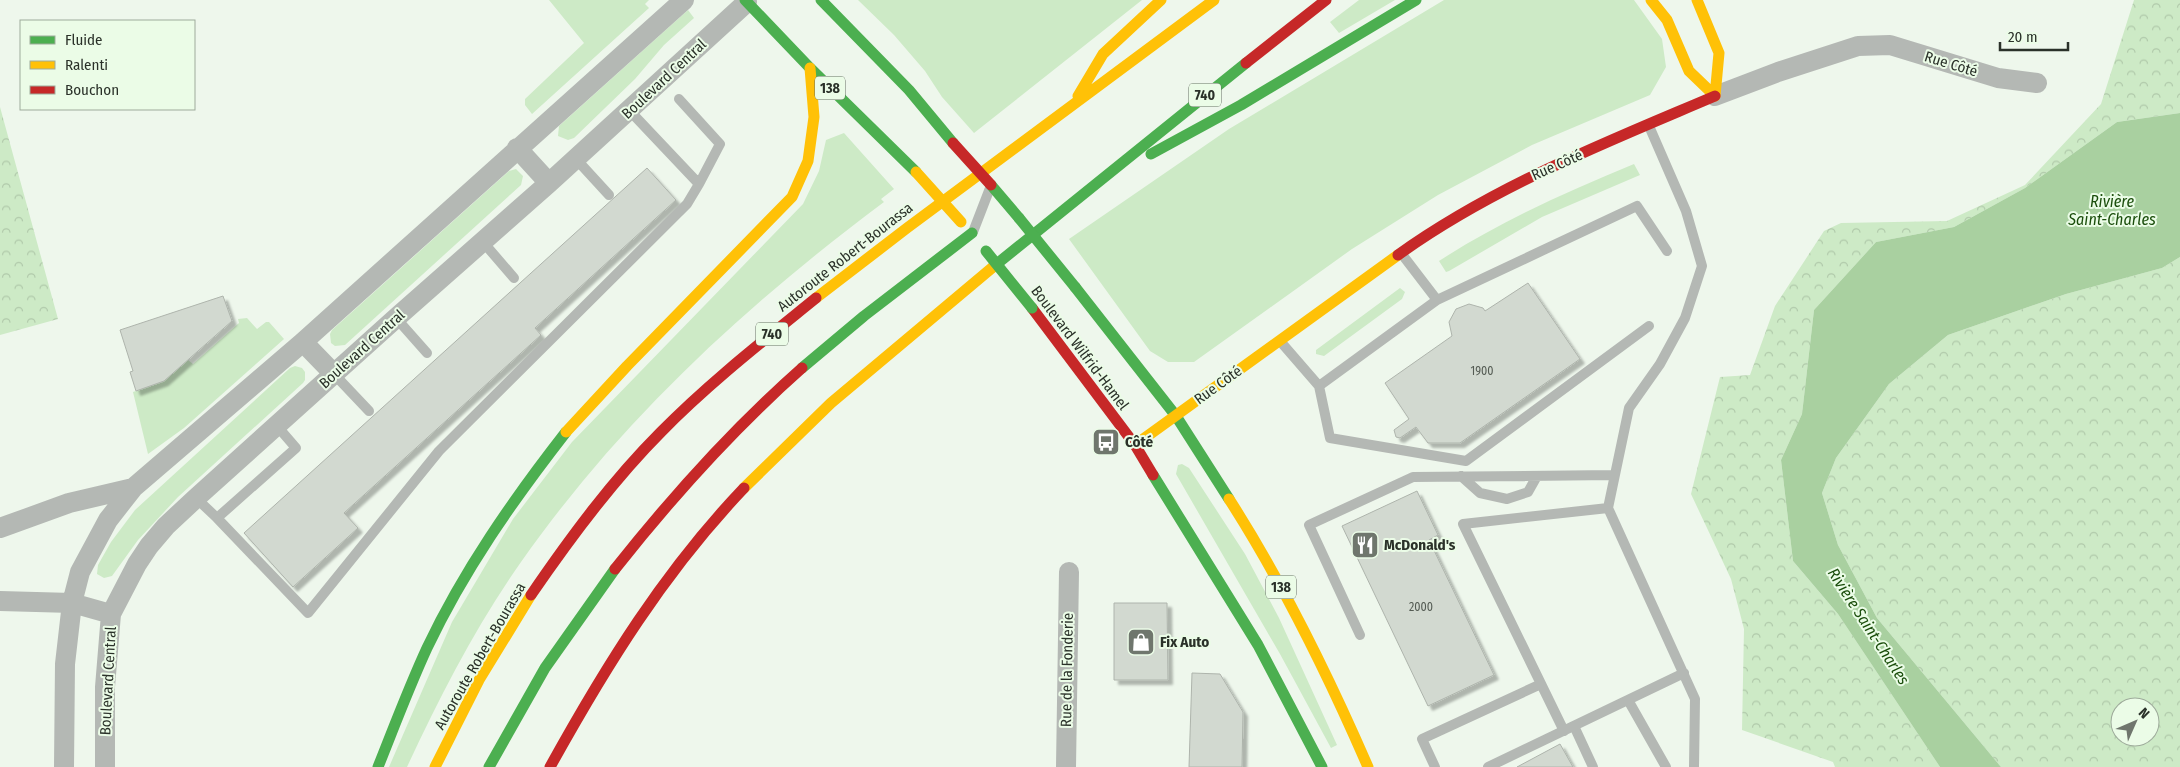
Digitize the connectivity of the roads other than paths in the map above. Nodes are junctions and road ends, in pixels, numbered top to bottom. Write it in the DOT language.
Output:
graph roads {
  1 [pos="684,0"];
  2 [pos="821,0"];
  3 [pos="1161,0"];
  4 [pos="1214,0"];
  5 [pos="1326,0"];
  6 [pos="1416,0"];
  7 [pos="1650,0"];
  8 [pos="1697,0"];
  9 [pos="747,1"];
  10 [pos="810,68"];
  11 [pos="2037,83"];
  12 [pos="1716,96"];
  13 [pos="679,99"];
  14 [pos="1071,108"];
  15 [pos="629,110"];
  16 [pos="1649,125"];
  17 [pos="517,148"];
  18 [pos="576,159"];
  19 [pos="549,183"];
  20 [pos="699,184"];
  21 [pos="991,185"];
  22 [pos="1084,191"];
  23 [pos="610,195"];
  24 [pos="972,233"];
  25 [pos="483,242"];
  26 [pos="1667,251"];
  27 [pos="1401,253"];
  28 [pos="514,278"];
  29 [pos="1437,300"];
  30 [pos="396,318"];
  31 [pos="1649,326"];
  32 [pos="1279,340"];
  33 [pos="303,342"];
  34 [pos="427,353"];
  35 [pos="333,373"];
  36 [pos="1319,386"];
  37 [pos="369,411"];
  38 [pos="1176,416"];
  39 [pos="277,426"];
  40 [pos="1135,446"];
  41 [pos="1614,475"];
  42 [pos="1461,476"];
  43 [pos="1538,476"];
  44 [pos="133,488"];
  45 [pos="196,498"];
  46 [pos="1608,508"];
  47 [pos="218,518"];
  48 [pos="0,528"];
  49 [pos="1069,572"];
  50 [pos="0,601"];
  51 [pos="72,603"];
  52 [pos="112,614"];
  53 [pos="1360,635"];
  54 [pos="1684,673"];
  55 [pos="1541,684"];
  56 [pos="1628,700"];
  57 [pos="1574,726"];
  58 [pos="1564,731"];
  59 [pos="64,767"];
  60 [pos="105,767"];
  61 [pos="378,767"];
  62 [pos="435,767"];
  63 [pos="489,767"];
  64 [pos="550,767"];
  65 [pos="1066,767"];
  66 [pos="1322,767"];
  67 [pos="1368,767"];
  68 [pos="1435,767"];
  69 [pos="1488,767"];
  70 [pos="1594,767"];
  71 [pos="1666,767"];
  72 [pos="1694,767"];
  1 -- 17 [label="street"];
  2 -- 21 [label="main road, 138, bridge"];
  3 -- 14 [label="main road"];
  4 -- 14 [label="main road, Autoroute Robert-Bourassa / 740"];
  5 -- 22 [label="main road, 740"];
  6 -- 22 [label="main road"];
  7 -- 12 [label="main road"];
  8 -- 12 [label="main road"];
  9 -- 10 [label="main road, Boulevard Wilfrid-Hamel / 138"];
  9 -- 15 [label="street, Boulevard Central"];
  10 -- 24 [label="main road, Boulevard Wilfrid-Hamel / 138, bridge"];
  10 -- 61 [label="main road"];
  11 -- 12 [label="street, Rue Côté"];
  12 -- 16 [label="main road, Rue Côté"];
  13 -- 20 [label="lane"];
  14 -- 62 [label="main road, Autoroute Robert-Bourassa / 740"];
  15 -- 18 [label="street, Boulevard Central"];
  15 -- 20 [label="lane"];
  16 -- 27 [label="main road, Rue Côté"];
  16 -- 41 [label="lane"];
  17 -- 19 [label="street"];
  17 -- 33 [label="street"];
  18 -- 19 [label="street, Boulevard Central"];
  18 -- 23 [label="lane"];
  19 -- 25 [label="street, Boulevard Central"];
  20 -- 47 [label="lane"];
  21 -- 24 [label="lane"];
  21 -- 38 [label="main road, 138, bridge"];
  22 -- 64 [label="main road, 740"];
  24 -- 40 [label="main road, Boulevard Wilfrid-Hamel / 138, bridge"];
  24 -- 63 [label="main road"];
  25 -- 28 [label="lane"];
  25 -- 30 [label="street, Boulevard Central"];
  26 -- 29 [label="lane"];
  27 -- 29 [label="lane"];
  27 -- 32 [label="main road, Rue Côté"];
  29 -- 36 [label="lane"];
  30 -- 34 [label="lane"];
  30 -- 35 [label="street, Boulevard Central"];
  31 -- 36 [label="lane"];
  32 -- 36 [label="lane"];
  32 -- 38 [label="main road, Rue Côté"];
  33 -- 35 [label="street"];
  33 -- 44 [label="street"];
  35 -- 37 [label="lane"];
  35 -- 39 [label="street, Boulevard Central"];
  38 -- 40 [label="main road, Rue Côté"];
  38 -- 67 [label="main road, 138"];
  39 -- 45 [label="street, Boulevard Central"];
  39 -- 47 [label="lane"];
  40 -- 66 [label="main road, Boulevard Wilfrid-Hamel / 138"];
  41 -- 43 [label="lane"];
  41 -- 46 [label="lane"];
  42 -- 43 [label="lane"];
  42 -- 43 [label="lane"];
  42 -- 53 [label="lane"];
  44 -- 48 [label="street"];
  44 -- 51 [label="street"];
  45 -- 47 [label="lane"];
  45 -- 52 [label="street, Boulevard Central"];
  46 -- 54 [label="lane"];
  46 -- 55 [label="lane"];
  49 -- 65 [label="street, Rue de la Fonderie"];
  50 -- 51 [label="street"];
  51 -- 52 [label="street"];
  51 -- 59 [label="street"];
  52 -- 60 [label="street, Boulevard Central"];
  54 -- 56 [label="lane"];
  54 -- 72 [label="lane"];
  55 -- 58 [label="lane"];
  55 -- 68 [label="lane"];
  56 -- 57 [label="lane"];
  56 -- 71 [label="lane"];
  57 -- 58 [label="lane"];
  57 -- 70 [label="lane"];
  58 -- 69 [label="lane"];
}
